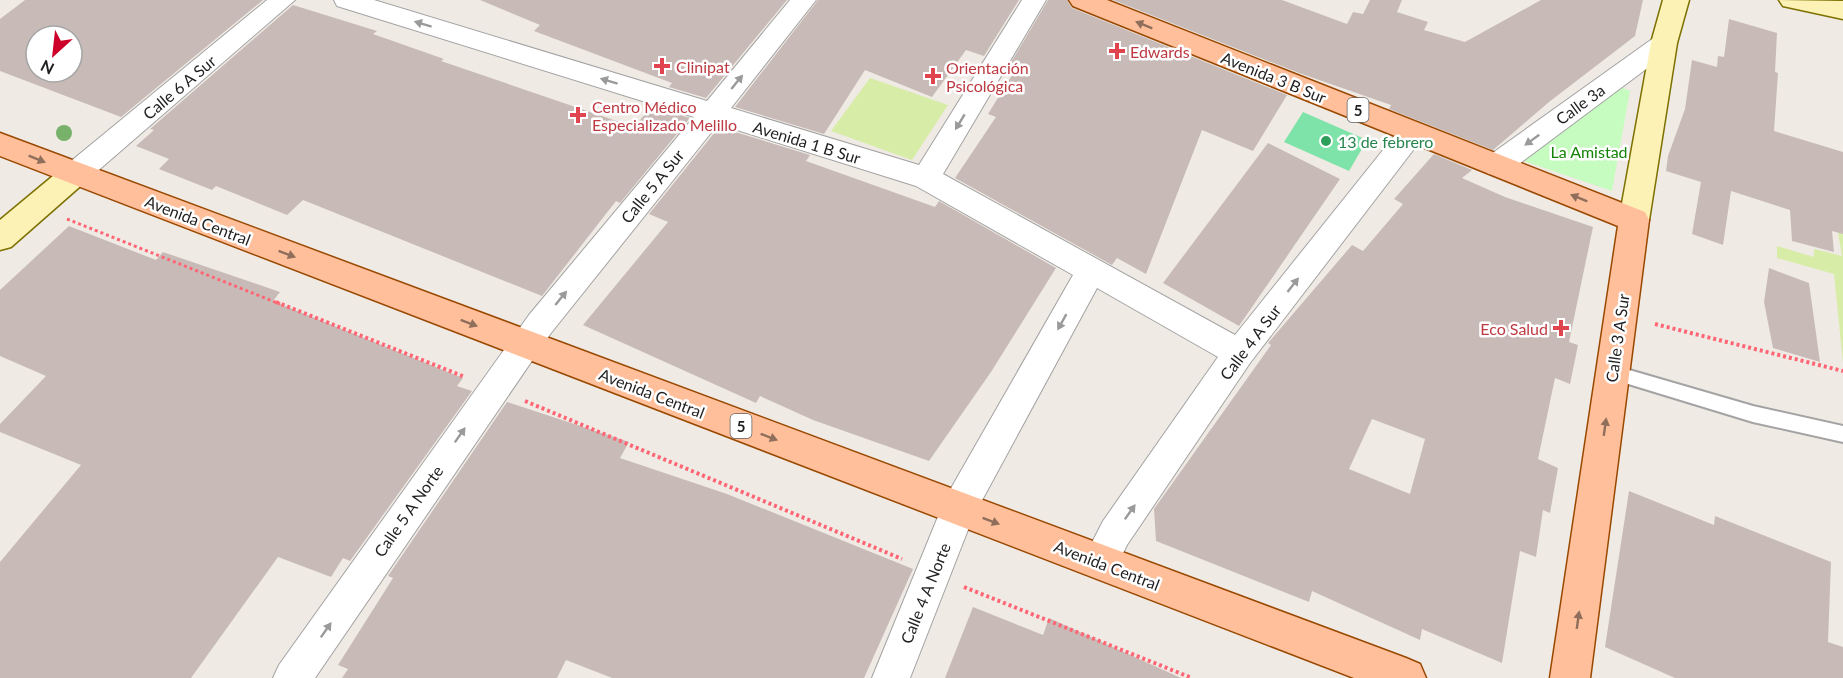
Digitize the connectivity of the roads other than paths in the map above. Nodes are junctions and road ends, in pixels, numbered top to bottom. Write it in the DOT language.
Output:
graph roads {
  1 [pos="283,0"];
  2 [pos="345,0"];
  3 [pos="804,0"];
  4 [pos="1034,0"];
  5 [pos="1082,0"];
  6 [pos="1676,0"];
  7 [pos="1792,0"];
  8 [pos="1843,10"];
  9 [pos="1664,43"];
  10 [pos="712,112"];
  11 [pos="1413,132"];
  12 [pos="0,144"];
  13 [pos="1497,165"];
  14 [pos="75,174"];
  15 [pos="926,178"];
  16 [pos="1634,220"];
  17 [pos="0,238"];
  18 [pos="1091,271"];
  19 [pos="525,345"];
  20 [pos="1239,353"];
  21 [pos="1612,372"];
  22 [pos="1843,434"];
  23 [pos="958,509"];
  24 [pos="1100,562"];
  25 [pos="292,678"];
  26 [pos="891,678"];
  27 [pos="1406,678"];
  28 [pos="1569,678"];
  1 -- 14 [label="street, Calle 6 A Sur"];
  10 -- 2 [label="street, Avenida 1 B Sur, one-way"];
  10 -- 3 [label="street, Calle 5 A Sur, one-way"];
  4 -- 15 [label="street, one-way"];
  11 -- 5 [label="main road, Avenida 3 B Sur / 5, one-way"];
  6 -- 9 [label="street, Calle 3 A Sur"];
  7 -- 8 [label="street"];
  9 -- 13 [label="street, Calle 3a, one-way"];
  9 -- 16 [label="street, Calle 3 A Sur"];
  10 -- 15 [label="street, Avenida 1 B Sur"];
  19 -- 10 [label="street, Calle 5 A Sur, one-way"];
  11 -- 13 [label="main road, Avenida 3 B Sur / 5"];
  20 -- 11 [label="street, Calle 4 A Sur, one-way"];
  12 -- 14 [label="main road, Avenida Central / 5, one-way"];
  16 -- 13 [label="main road, Avenida 3 B Sur / 5, one-way"];
  14 -- 17 [label="street"];
  14 -- 19 [label="main road, Avenida Central / 5, one-way"];
  15 -- 18 [label="street, Avenida 1 B Sur"];
  16 -- 21 [label="main road, Calle 3 A Sur"];
  18 -- 20 [label="street, Avenida 1 B Sur"];
  18 -- 23 [label="street, one-way"];
  19 -- 23 [label="main road, Avenida Central / 5, one-way"];
  25 -- 19 [label="street, Calle 5 A Norte, one-way"];
  24 -- 20 [label="street, Calle 4 A Sur, one-way"];
  21 -- 22 [label="lane"];
  28 -- 21 [label="main road, Calle 3 A Sur, one-way"];
  23 -- 24 [label="main road, Avenida Central / 5, one-way"];
  23 -- 26 [label="street, Calle 4 A Norte"];
  24 -- 27 [label="main road, Avenida Central / 5"];
}
